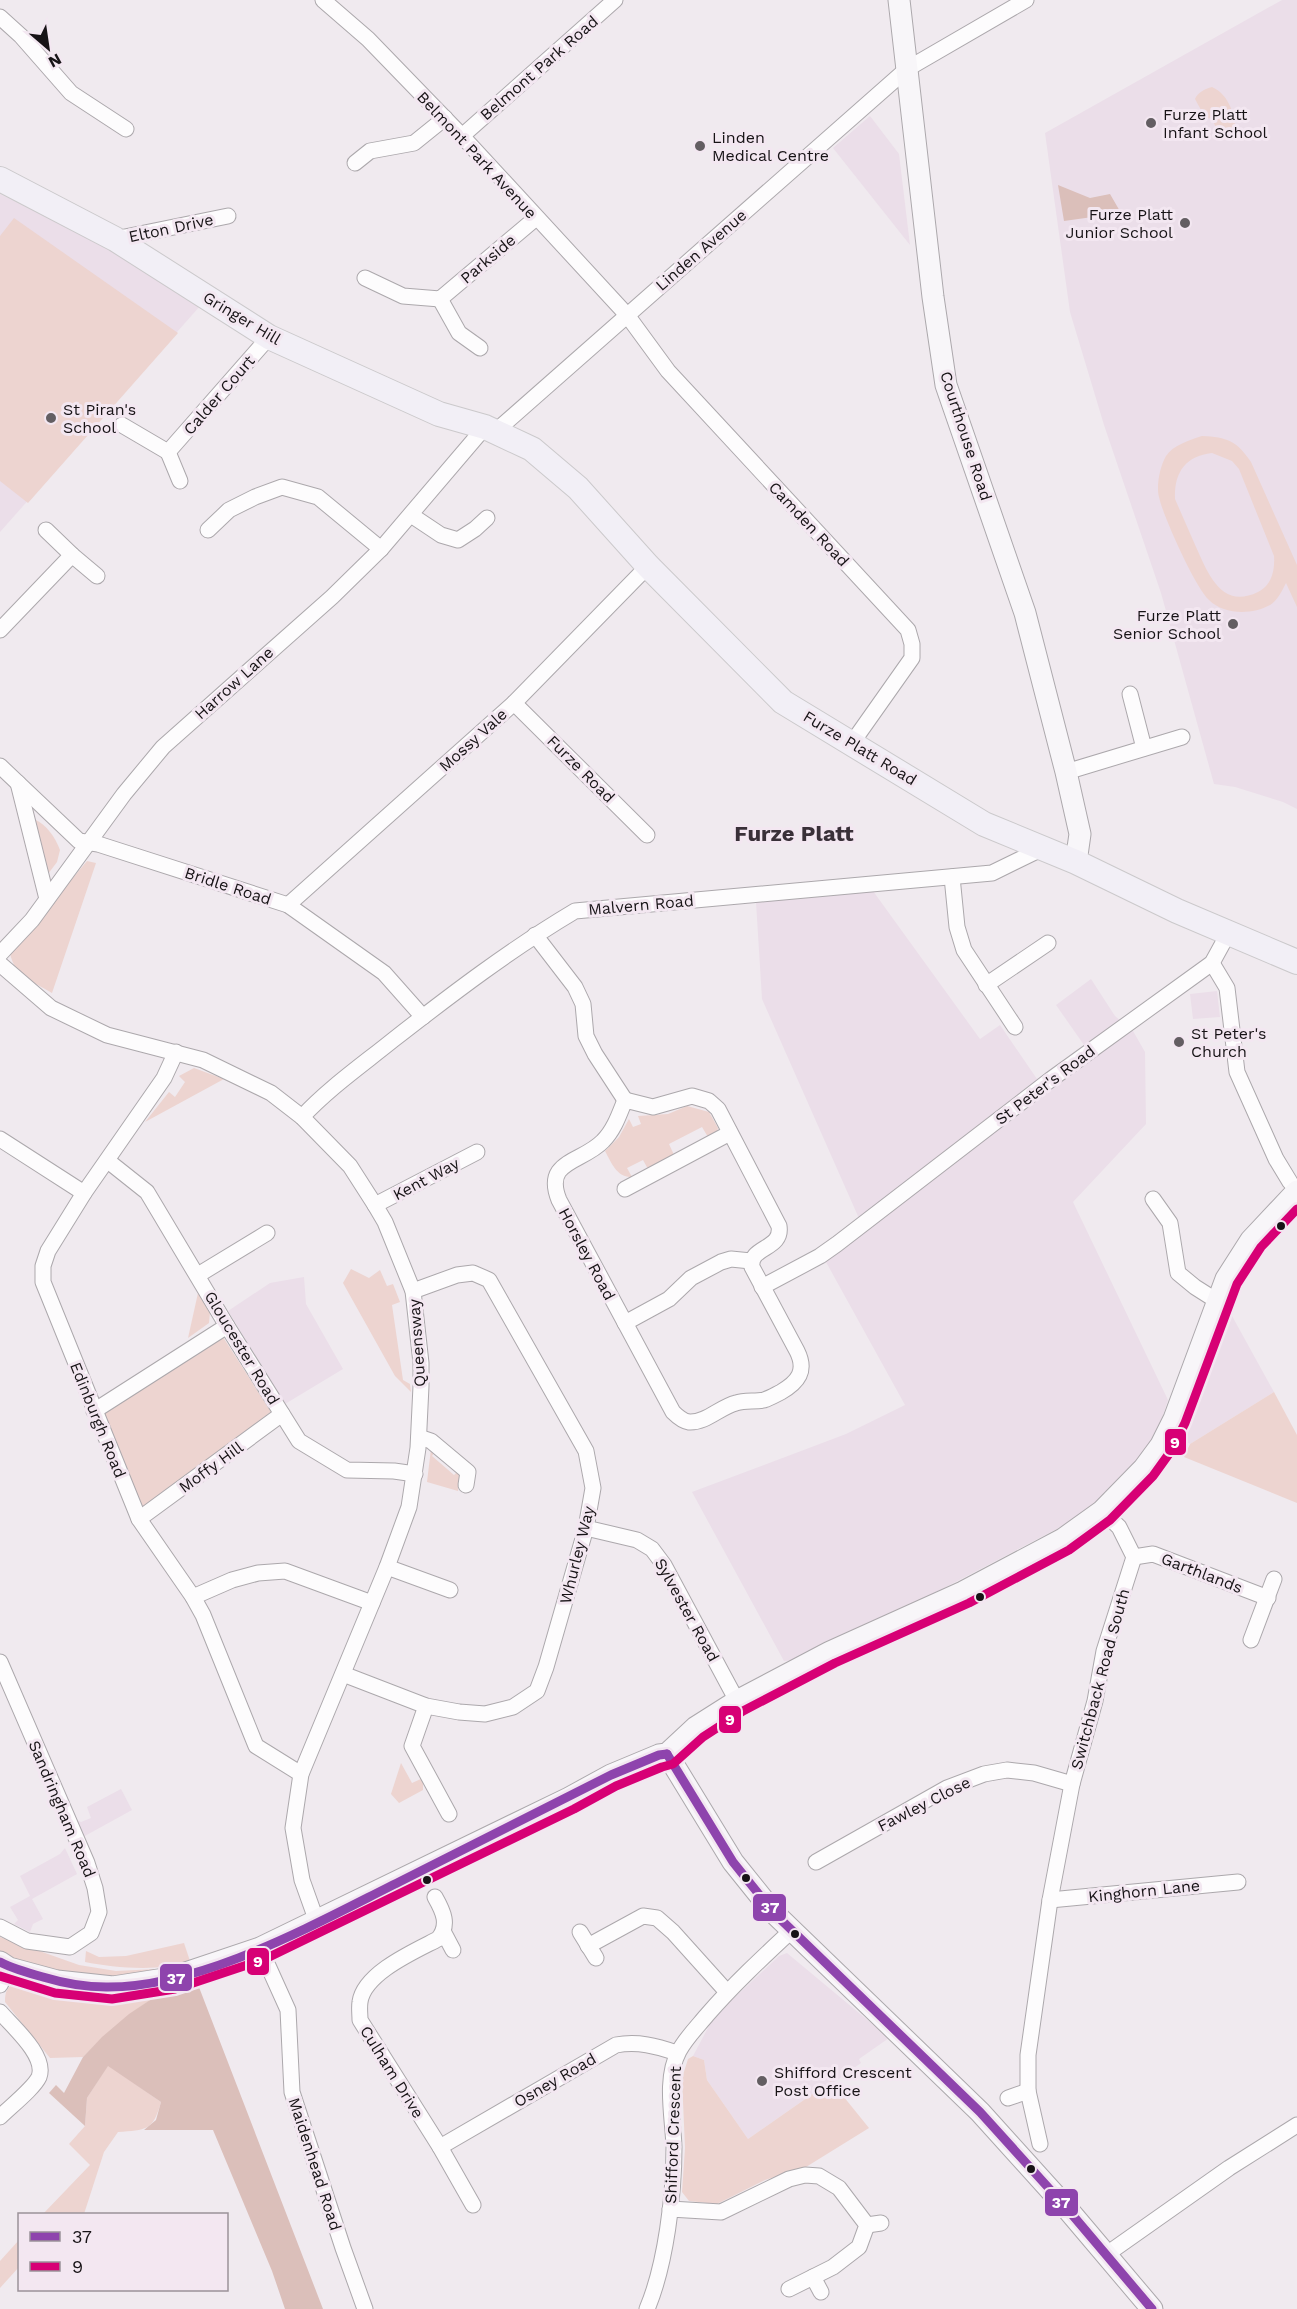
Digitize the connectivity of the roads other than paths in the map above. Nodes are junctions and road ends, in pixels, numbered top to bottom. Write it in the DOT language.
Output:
graph roads {
  1 [pos="323,0"];
  2 [pos="615,0"];
  3 [pos="899,0"];
  4 [pos="1026,0"];
  5 [pos="0,17"];
  6 [pos="907,69"];
  7 [pos="445,118"];
  8 [pos="116,127"];
  9 [pos="462,136"];
  10 [pos="355,163"];
  11 [pos="0,179"];
  12 [pos="228,216"];
  13 [pos="536,218"];
  14 [pos="115,239"];
  15 [pos="365,278"];
  16 [pos="440,299"];
  17 [pos="627,315"];
  18 [pos="269,337"];
  19 [pos="480,348"];
  20 [pos="122,424"];
  21 [pos="490,429"];
  22 [pos="168,452"];
  23 [pos="180,481"];
  24 [pos="411,515"];
  25 [pos="487,518"];
  26 [pos="46,530"];
  27 [pos="208,530"];
  28 [pos="381,549"];
  29 [pos="72,555"];
  30 [pos="648,566"];
  31 [pos="97,576"];
  32 [pos="0,630"];
  33 [pos="1130,694"];
  34 [pos="514,703"];
  35 [pos="1182,737"];
  36 [pos="852,743"];
  37 [pos="1144,748"];
  38 [pos="0,766"];
  39 [pos="1066,772"];
  40 [pos="18,783"];
  41 [pos="647,835"];
  42 [pos="89,843"];
  43 [pos="1043,848"];
  44 [pos="1076,862"];
  45 [pos="952,876"];
  46 [pos="47,899"];
  47 [pos="288,905"];
  48 [pos="1229,932"];
  49 [pos="536,935"];
  50 [pos="1048,943"];
  51 [pos="0,954"];
  52 [pos="1297,962"];
  53 [pos="1212,963"];
  54 [pos="0,964"];
  55 [pos="986,986"];
  56 [pos="423,1017"];
  57 [pos="1015,1028"];
  58 [pos="176,1052"];
  59 [pos="625,1100"];
  60 [pos="302,1117"];
  61 [pos="730,1133"];
  62 [pos="0,1139"];
  63 [pos="477,1152"];
  64 [pos="108,1161"];
  65 [pos="625,1189"];
  66 [pos="1295,1190"];
  67 [pos="84,1193"];
  68 [pos="1153,1199"];
  69 [pos="375,1205"];
  70 [pos="267,1233"];
  71 [pos="751,1261"];
  72 [pos="198,1275"];
  73 [pos="762,1287"];
  74 [pos="413,1291"];
  75 [pos="1217,1301"];
  76 [pos="625,1323"];
  77 [pos="226,1326"];
  78 [pos="94,1411"];
  79 [pos="282,1414"];
  80 [pos="419,1437"];
  81 [pos="415,1474"];
  82 [pos="466,1485"];
  83 [pos="1102,1511"];
  84 [pos="139,1519"];
  85 [pos="586,1528"];
  86 [pos="1134,1557"];
  87 [pos="387,1567"];
  88 [pos="1274,1579"];
  89 [pos="450,1590"];
  90 [pos="193,1597"];
  91 [pos="1268,1598"];
  92 [pos="372,1603"];
  93 [pos="1251,1640"];
  94 [pos="0,1662"];
  95 [pos="343,1674"];
  96 [pos="737,1701"];
  97 [pos="426,1706"];
  98 [pos="667,1754"];
  99 [pos="301,1774"];
  100 [pos="1072,1784"];
  101 [pos="449,1814"];
  102 [pos="816,1862"];
  103 [pos="1238,1882"];
  104 [pos="435,1897"];
  105 [pos="1050,1900"];
  106 [pos="317,1922"];
  107 [pos="0,1927"];
  108 [pos="791,1931"];
  109 [pos="580,1932"];
  110 [pos="444,1933"];
  111 [pos="260,1948"];
  112 [pos="453,1950"];
  113 [pos="3,1972"];
  114 [pos="727,1992"];
  115 [pos="0,2012"];
  116 [pos="677,2054"];
  117 [pos="1028,2091"];
  118 [pos="1008,2098"];
  119 [pos="0,2117"];
  120 [pos="1297,2125"];
  121 [pos="1040,2144"];
  122 [pos="440,2147"];
  123 [pos="473,2205"];
  124 [pos="670,2209"];
  125 [pos="1107,2254"];
  126 [pos="813,2277"];
  127 [pos="789,2289"];
  128 [pos="821,2292"];
  129 [pos="365,2309"];
  130 [pos="647,2309"];
  131 [pos="1152,2309"];
  1 -- 7 [label="street, Belmont Park Avenue"];
  2 -- 9 [label="street, Belmont Park Road"];
  3 -- 6 [label="street, Courthouse Road"];
  4 -- 6 [label="street, Linden Avenue"];
  5 -- 8 [label="street"];
  6 -- 17 [label="street, Linden Avenue"];
  6 -- 39 [label="street, Courthouse Road"];
  7 -- 9 [label="street, Belmont Park Avenue"];
  7 -- 10 [label="street"];
  9 -- 13 [label="street, Belmont Park Avenue"];
  11 -- 14 [label="main road, Gringer Hill"];
  12 -- 14 [label="street, Elton Drive"];
  13 -- 16 [label="street, Parkside"];
  13 -- 17 [label="street, Belmont Park Avenue"];
  14 -- 18 [label="main road, Gringer Hill"];
  15 -- 16 [label="street"];
  16 -- 19 [label="street"];
  17 -- 21 [label="street, Linden Avenue"];
  17 -- 36 [label="street, Camden Road"];
  18 -- 21 [label="main road, Gringer Hill"];
  18 -- 22 [label="street, Calder Court"];
  20 -- 22 [label="street"];
  21 -- 24 [label="street, Harrow Lane"];
  21 -- 30 [label="main road, Furze Platt Road"];
  22 -- 23 [label="street"];
  24 -- 25 [label="street"];
  24 -- 28 [label="street, Harrow Lane"];
  26 -- 29 [label="street"];
  27 -- 28 [label="street"];
  28 -- 42 [label="street, Harrow Lane"];
  29 -- 31 [label="street"];
  29 -- 32 [label="street"];
  30 -- 34 [label="street, Mossy Vale"];
  30 -- 36 [label="main road, Furze Platt Road"];
  33 -- 37 [label="street"];
  34 -- 41 [label="street, Furze Road"];
  34 -- 47 [label="street, Mossy Vale"];
  35 -- 37 [label="street"];
  36 -- 43 [label="main road, Furze Platt Road"];
  37 -- 39 [label="street"];
  38 -- 40 [label="street, Bridle Road"];
  39 -- 44 [label="street, Courthouse Road"];
  40 -- 42 [label="street, Bridle Road"];
  40 -- 46 [label="street"];
  42 -- 46 [label="street, Harrow Lane"];
  42 -- 47 [label="street, Bridle Road"];
  43 -- 44 [label="main road, Furze Platt Road"];
  43 -- 45 [label="street, Malvern Road"];
  44 -- 48 [label="main road, Furze Platt Road"];
  45 -- 49 [label="street, Malvern Road"];
  45 -- 55 [label="street"];
  46 -- 51 [label="street, Harrow Lane"];
  47 -- 56 [label="street, Bridle Road"];
  48 -- 52 [label="main road, Furze Platt Road"];
  48 -- 53 [label="street, St Peter's Road"];
  49 -- 56 [label="street, Malvern Road"];
  49 -- 59 [label="street"];
  50 -- 55 [label="street"];
  53 -- 66 [label="street"];
  53 -- 73 [label="street, St Peter's Road"];
  54 -- 58 [label="street, Queensway"];
  55 -- 57 [label="street"];
  56 -- 60 [label="street, Malvern Road"];
  58 -- 60 [label="street, Queensway"];
  58 -- 64 [label="street, Edinburgh Road"];
  59 -- 61 [label="street"];
  59 -- 76 [label="street, Horsley Road"];
  60 -- 69 [label="street, Queensway"];
  61 -- 65 [label="street"];
  61 -- 71 [label="street"];
  62 -- 67 [label="street"];
  63 -- 69 [label="street, Kent Way"];
  64 -- 67 [label="street, Edinburgh Road"];
  64 -- 72 [label="street, Gloucester Road"];
  66 -- 75 [label="street"];
  67 -- 78 [label="street, Edinburgh Road"];
  68 -- 75 [label="street"];
  69 -- 74 [label="street, Queensway"];
  70 -- 72 [label="street"];
  71 -- 73 [label="street"];
  71 -- 76 [label="street"];
  72 -- 77 [label="street, Gloucester Road"];
  73 -- 76 [label="street, Horsley Road"];
  74 -- 80 [label="street, Queensway"];
  74 -- 85 [label="street, Whurley Way"];
  75 -- 83 [label="street"];
  77 -- 78 [label="street"];
  77 -- 79 [label="street, Gloucester Road"];
  78 -- 84 [label="street, Edinburgh Road"];
  79 -- 81 [label="street, Gloucester Road"];
  79 -- 84 [label="street, Moffy Hill"];
  80 -- 81 [label="street, Queensway"];
  80 -- 82 [label="street"];
  81 -- 87 [label="street, Queensway"];
  83 -- 86 [label="street"];
  83 -- 96 [label="street"];
  84 -- 90 [label="street, Edinburgh Road"];
  85 -- 96 [label="street, Sylvester Road"];
  85 -- 97 [label="street, Whurley Way"];
  86 -- 91 [label="street, Garthlands"];
  86 -- 100 [label="street, Switchback Road South"];
  87 -- 89 [label="street"];
  87 -- 92 [label="street, Queensway"];
  88 -- 91 [label="street"];
  90 -- 92 [label="street"];
  90 -- 99 [label="street, Edinburgh Road"];
  91 -- 93 [label="street"];
  92 -- 95 [label="street, Queensway"];
  94 -- 107 [label="street, Sandringham Road"];
  95 -- 97 [label="street, Whurley Way"];
  95 -- 99 [label="street, Queensway"];
  96 -- 98 [label="street"];
  97 -- 101 [label="street"];
  98 -- 106 [label="street"];
  98 -- 108 [label="street"];
  99 -- 106 [label="street, Queensway"];
  100 -- 102 [label="street, Fawley Close"];
  100 -- 105 [label="street, Switchback Road South"];
  103 -- 105 [label="street, Kinghorn Lane"];
  104 -- 110 [label="street"];
  105 -- 117 [label="street, Switchback Road South"];
  106 -- 111 [label="street"];
  108 -- 114 [label="street, Shifford Crescent"];
  108 -- 125 [label="street"];
  109 -- 114 [label="street"];
  110 -- 112 [label="street"];
  110 -- 122 [label="street, Culham Drive"];
  111 -- 113 [label="street"];
  111 -- 129 [label="street, Maidenhead Road"];
  114 -- 116 [label="street, Shifford Crescent"];
  115 -- 119 [label="street"];
  116 -- 122 [label="street, Osney Road"];
  116 -- 124 [label="street, Shifford Crescent"];
  117 -- 118 [label="street"];
  117 -- 121 [label="street, Switchback Road South"];
  120 -- 125 [label="street"];
  122 -- 123 [label="street, Culham Drive"];
  124 -- 126 [label="street"];
  124 -- 130 [label="street, Shifford Crescent"];
  125 -- 131 [label="street"];
  126 -- 127 [label="street"];
  126 -- 128 [label="street"];
}
